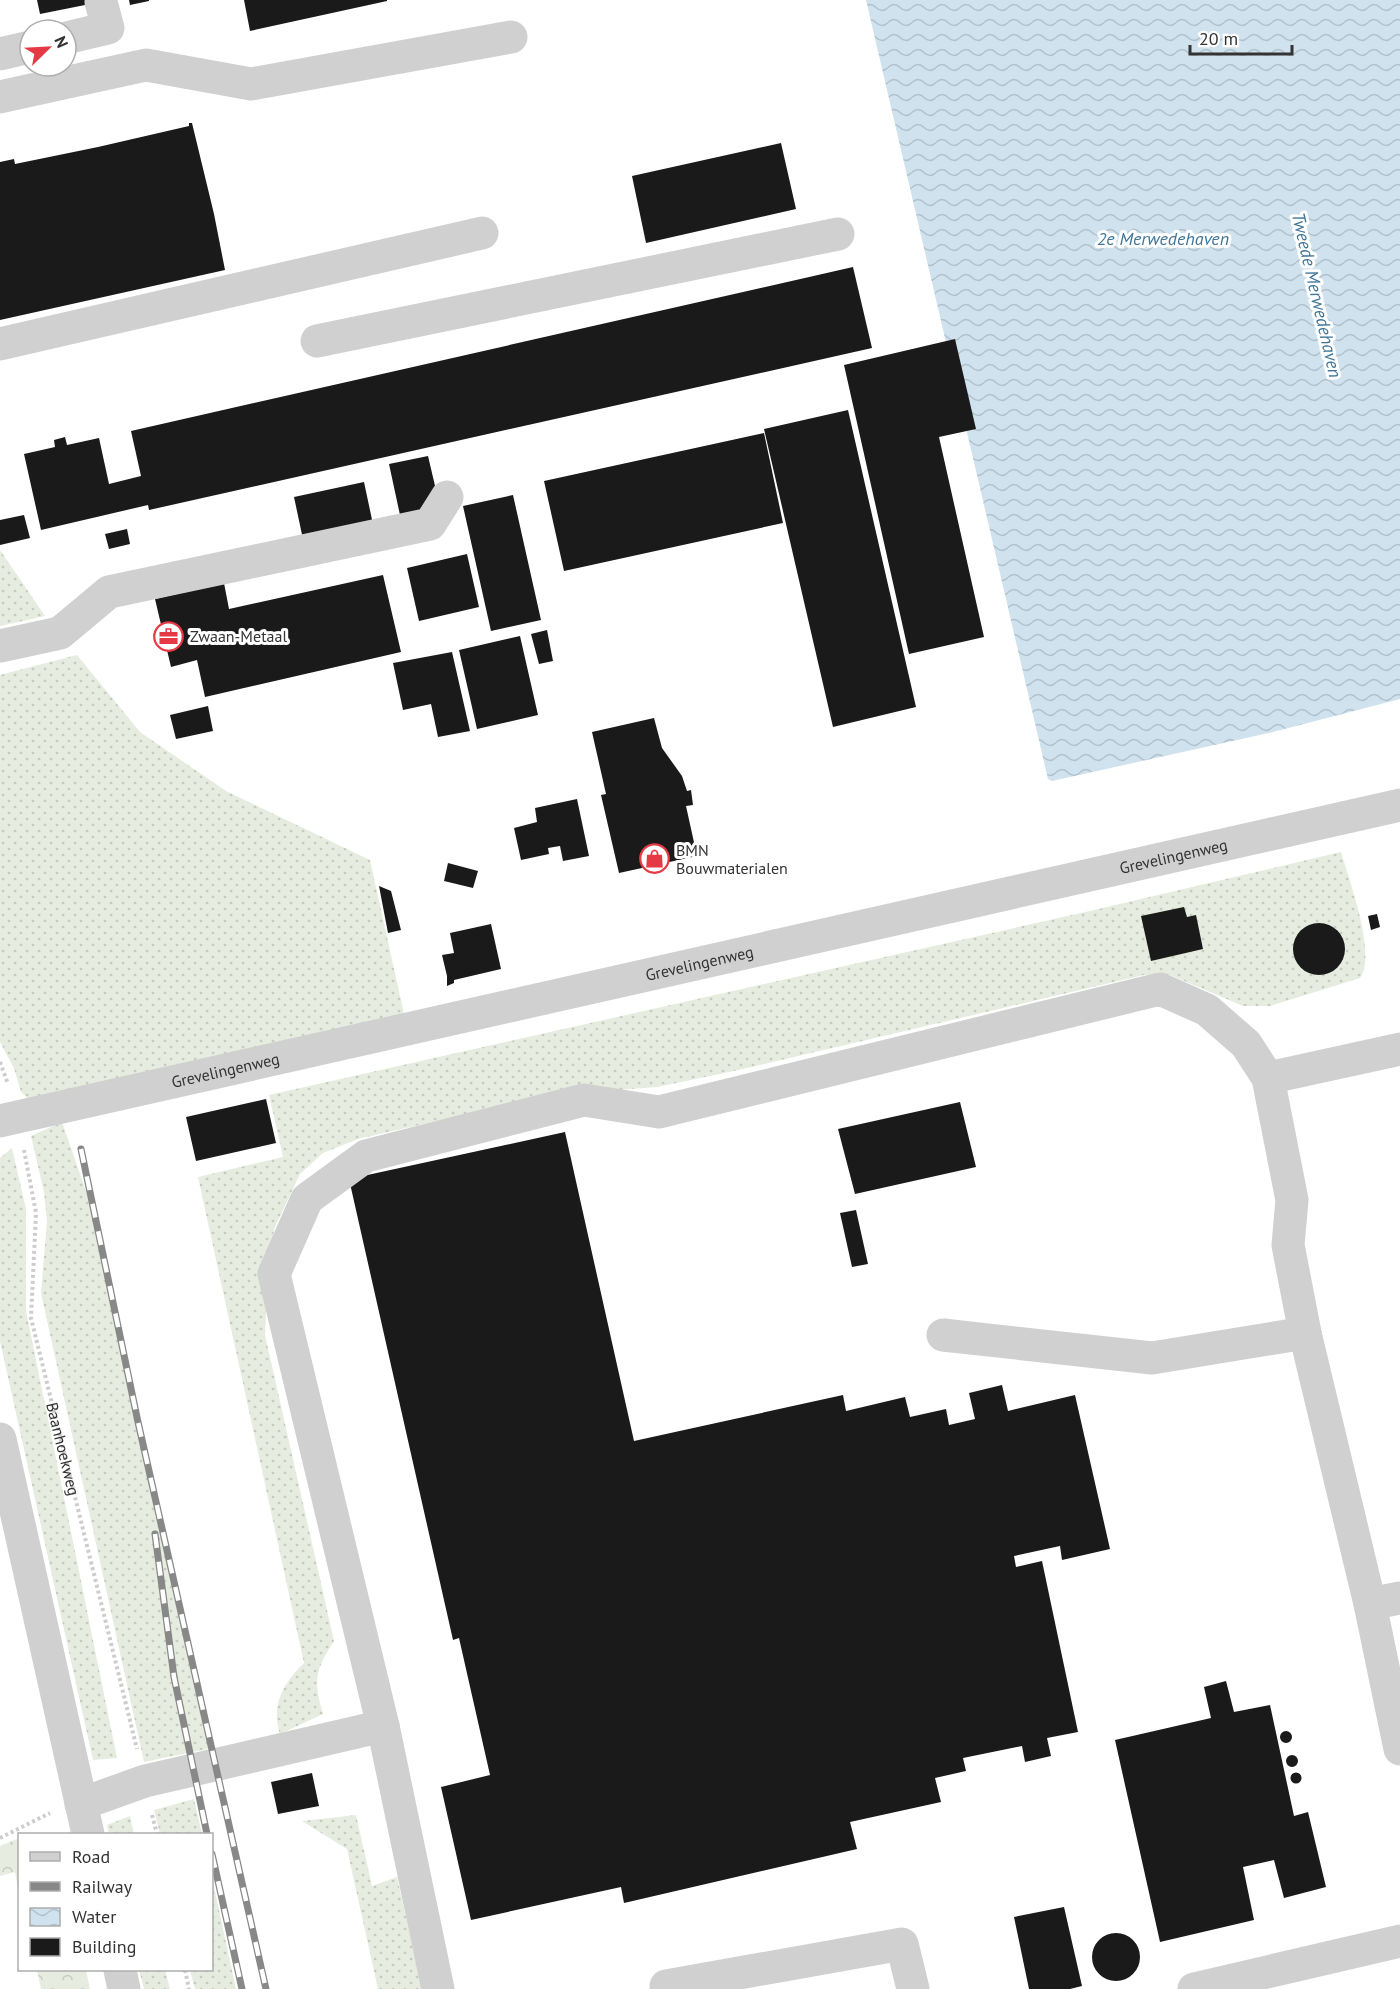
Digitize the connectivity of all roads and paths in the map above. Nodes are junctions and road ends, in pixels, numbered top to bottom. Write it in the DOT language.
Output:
graph roads {
  1 [pos="101,2"];
  2 [pos="78,35"];
  3 [pos="511,37"];
  4 [pos="18,50"];
  5 [pos="0,54"];
  6 [pos="0,97"];
  7 [pos="482,233"];
  8 [pos="838,234"];
  9 [pos="317,341"];
  10 [pos="0,344"];
  11 [pos="447,497"];
  12 [pos="0,646"];
  13 [pos="1400,805"];
  14 [pos="1400,1049"];
  15 [pos="0,1062"];
  16 [pos="1268,1078"];
  17 [pos="9,1119"];
  18 [pos="1305,1332"];
  19 [pos="943,1335"];
  20 [pos="0,1439"];
  21 [pos="1385,1601"];
  22 [pos="382,1726"];
  23 [pos="1400,1749"];
  24 [pos="145,1781"];
  25 [pos="85,1819"];
  26 [pos="156,1833"];
  27 [pos="0,1838"];
  28 [pos="1400,1941"];
  29 [pos="120,1971"];
  30 [pos="185,1971"];
  31 [pos="124,1989"];
  32 [pos="189,1989"];
  33 [pos="438,1989"];
  34 [pos="666,1989"];
  35 [pos="913,1989"];
  36 [pos="1194,1989"];
  1 -- 2 [label="street"];
  3 -- 6 [label="street"];
  4 -- 5 [label="street"];
  7 -- 10 [label="street"];
  8 -- 9 [label="street"];
  11 -- 12 [label="street"];
  13 -- 17 [label="street, Grevelingenweg"];
  14 -- 16 [label="street"];
  15 -- 17 [label="path, Baanhoekweg"];
  16 -- 18 [label="street"];
  16 -- 22 [label="street"];
  17 -- 24 [label="path, Baanhoekweg"];
  18 -- 19 [label="street"];
  18 -- 21 [label="street"];
  20 -- 25 [label="street"];
  21 -- 23 [label="street"];
  22 -- 24 [label="street"];
  22 -- 33 [label="street"];
  24 -- 25 [label="street"];
  24 -- 26 [label="path, Baanhoekweg"];
  25 -- 27 [label="path"];
  28 -- 36 [label="street"];
  29 -- 31 [label="street"];
  30 -- 32 [label="path"];
  34 -- 35 [label="street"];
}
